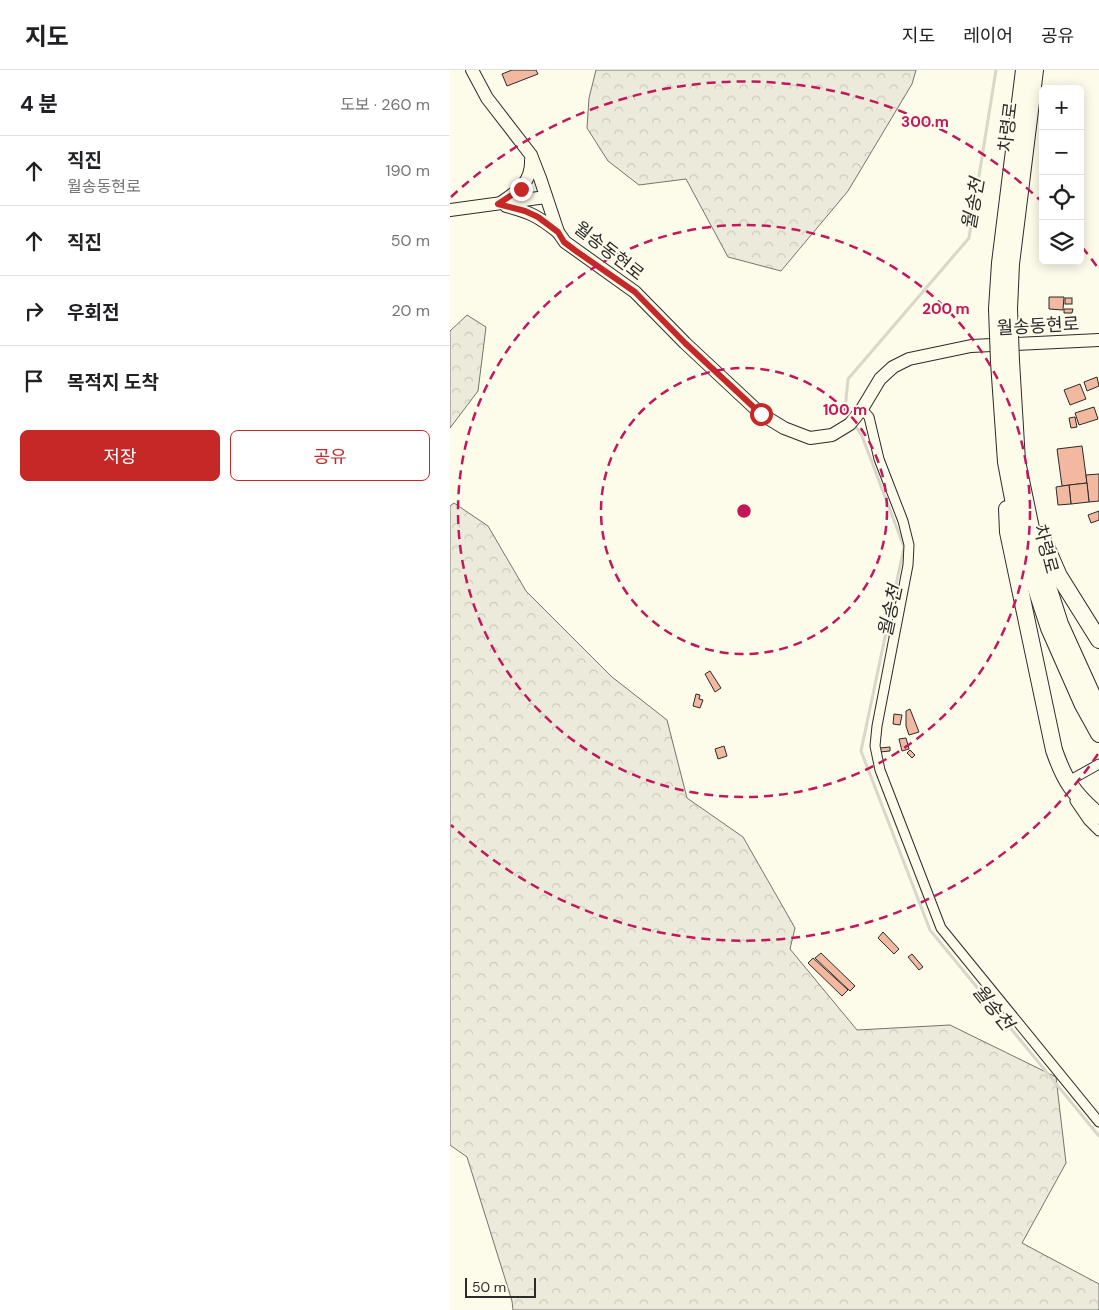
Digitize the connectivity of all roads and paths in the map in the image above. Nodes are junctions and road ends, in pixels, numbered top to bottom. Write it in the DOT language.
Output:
graph roads {
  1 [pos="472,70"];
  2 [pos="1024,70"];
  3 [pos="1035,70"];
  4 [pos="531,155"];
  5 [pos="546,197"];
  6 [pos="498,204"];
  7 [pos="450,210"];
  8 [pos="558,232"];
  9 [pos="1003,309"];
  10 [pos="1099,340"];
  11 [pos="860,412"];
  12 [pos="1012,462"];
  13 [pos="1099,640"];
  14 [pos="1099,710"];
  15 [pos="1099,734"];
  16 [pos="1099,764"];
  17 [pos="1066,782"];
  18 [pos="1099,816"];
  19 [pos="1099,831"];
  20 [pos="1099,1122"];
  1 -- 4 [label="street, 월송동현로"];
  2 -- 9 [label="highway, 차령로"];
  3 -- 9 [label="highway, 차령로"];
  4 -- 5 [label="street, 월송동현로"];
  4 -- 6 [label="street"];
  5 -- 6 [label="street"];
  5 -- 8 [label="street, 월송동현로"];
  6 -- 7 [label="street"];
  6 -- 8 [label="street"];
  8 -- 11 [label="street, 월송동현로"];
  9 -- 12 [label="highway, 차령로, bridge"];
  10 -- 11 [label="street, 월송동현로"];
  11 -- 20 [label="street"];
  12 -- 13 [label="highway"];
  12 -- 14 [label="highway, 차령로"];
  12 -- 15 [label="highway, 차령로"];
  12 -- 17 [label="highway"];
  16 -- 17 [label="street"];
  17 -- 18 [label="highway"];
  17 -- 19 [label="street"];
}
